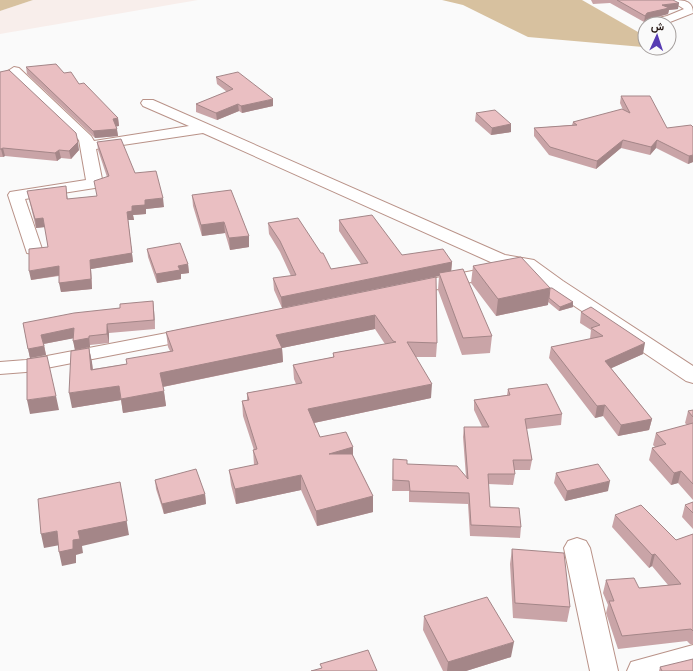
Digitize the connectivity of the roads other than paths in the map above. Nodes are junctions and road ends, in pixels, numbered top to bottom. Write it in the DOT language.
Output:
graph roads {
  1 [pos="676,0"];
  2 [pos="677,16"];
  3 [pos="14,71"];
  4 [pos="148,103"];
  5 [pos="206,128"];
  6 [pos="88,145"];
  7 [pos="32,249"];
  8 [pos="528,264"];
  9 [pos="396,292"];
  10 [pos="209,331"];
  11 [pos="0,368"];
  12 [pos="693,376"];
  13 [pos="577,548"];
  14 [pos="693,657"];
  15 [pos="604,671"];
  16 [pos="641,671"];
  1 -- 2 [label="street"];
  3 -- 6 [label="street"];
  4 -- 5 [label="street"];
  5 -- 6 [label="street"];
  5 -- 8 [label="street"];
  6 -- 7 [label="street"];
  8 -- 9 [label="street"];
  8 -- 12 [label="street"];
  10 -- 11 [label="street"];
  13 -- 15 [label="street"];
  14 -- 16 [label="street"];
}
